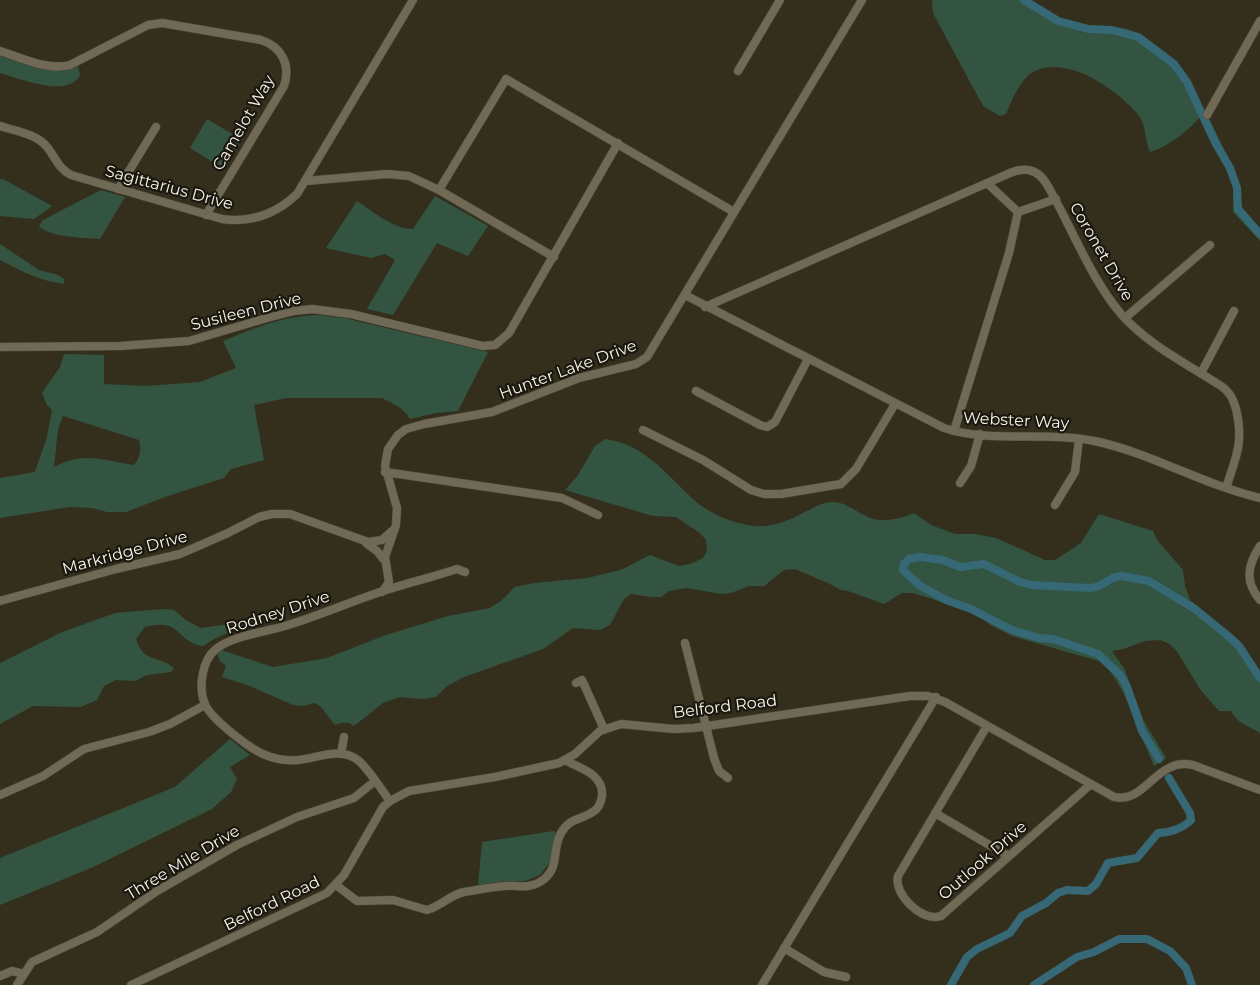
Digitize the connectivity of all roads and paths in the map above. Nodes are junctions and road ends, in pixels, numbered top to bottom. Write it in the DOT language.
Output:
graph roads {
  1 [pos="413,0"];
  2 [pos="780,0"];
  3 [pos="861,0"];
  4 [pos="1260,21"];
  5 [pos="0,51"];
  6 [pos="738,71"];
  7 [pos="1207,115"];
  8 [pos="0,126"];
  9 [pos="156,127"];
  10 [pos="618,143"];
  11 [pos="306,181"];
  12 [pos="987,183"];
  13 [pos="118,189"];
  14 [pos="439,190"];
  15 [pos="1056,199"];
  16 [pos="734,212"];
  17 [pos="1018,212"];
  18 [pos="206,215"];
  19 [pos="1210,245"];
  20 [pos="554,257"];
  21 [pos="685,294"];
  22 [pos="705,306"];
  23 [pos="1234,311"];
  24 [pos="1125,318"];
  25 [pos="0,347"];
  26 [pos="808,358"];
  27 [pos="1201,373"];
  28 [pos="696,391"];
  29 [pos="895,404"];
  30 [pos="643,430"];
  31 [pos="954,431"];
  32 [pos="980,434"];
  33 [pos="1079,439"];
  34 [pos="386,472"];
  35 [pos="960,483"];
  36 [pos="1226,489"];
  37 [pos="1260,498"];
  38 [pos="1055,505"];
  39 [pos="598,515"];
  40 [pos="396,525"];
  41 [pos="356,538"];
  42 [pos="1260,546"];
  43 [pos="387,564"];
  44 [pos="465,572"];
  45 [pos="382,592"];
  46 [pos="1260,600"];
  47 [pos="0,601"];
  48 [pos="685,643"];
  49 [pos="576,682"];
  50 [pos="936,698"];
  51 [pos="205,705"];
  52 [pos="706,726"];
  53 [pos="987,726"];
  54 [pos="604,729"];
  55 [pos="344,737"];
  56 [pos="341,754"];
  57 [pos="566,760"];
  58 [pos="728,778"];
  59 [pos="375,781"];
  60 [pos="1091,784"];
  61 [pos="1260,790"];
  62 [pos="0,795"];
  63 [pos="390,801"];
  64 [pos="935,813"];
  65 [pos="1008,856"];
  66 [pos="336,885"];
  67 [pos="784,948"];
  68 [pos="24,974"];
  69 [pos="0,976"];
  70 [pos="846,977"];
  71 [pos="17,985"];
  72 [pos="131,985"];
  73 [pos="762,985"];
  1 -- 11 [label="street, Sagittarius Drive"];
  2 -- 6 [label="street"];
  3 -- 16 [label="street, Hunter Lake Drive"];
  4 -- 7 [label="street"];
  5 -- 18 [label="street, Camelot Way"];
  8 -- 13 [label="street, Sagittarius Drive"];
  9 -- 13 [label="street"];
  10 -- 14 [label="street"];
  10 -- 16 [label="street"];
  10 -- 20 [label="street"];
  11 -- 14 [label="street"];
  11 -- 18 [label="street, Sagittarius Drive"];
  12 -- 15 [label="street, Coronet Drive"];
  12 -- 17 [label="street"];
  12 -- 22 [label="street"];
  13 -- 18 [label="street, Sagittarius Drive"];
  14 -- 20 [label="street"];
  15 -- 17 [label="street"];
  15 -- 24 [label="street, Coronet Drive"];
  16 -- 21 [label="street, Hunter Lake Drive"];
  17 -- 31 [label="street"];
  19 -- 24 [label="street"];
  20 -- 25 [label="street, Susileen Drive"];
  21 -- 22 [label="street, Webster Way"];
  21 -- 34 [label="street, Hunter Lake Drive"];
  22 -- 26 [label="street, Webster Way"];
  23 -- 27 [label="street"];
  24 -- 27 [label="street, Coronet Drive"];
  26 -- 28 [label="street"];
  26 -- 29 [label="street, Webster Way"];
  27 -- 36 [label="street, Coronet Drive"];
  29 -- 30 [label="street"];
  29 -- 31 [label="street, Webster Way"];
  31 -- 32 [label="street, Webster Way"];
  32 -- 33 [label="street, Webster Way"];
  32 -- 35 [label="street"];
  33 -- 36 [label="street, Webster Way"];
  33 -- 38 [label="street"];
  34 -- 39 [label="street"];
  34 -- 40 [label="street, Hunter Lake Drive"];
  36 -- 37 [label="street, Webster Way"];
  40 -- 41 [label="street, Markridge Drive"];
  40 -- 43 [label="street, Hunter Lake Drive"];
  41 -- 43 [label="street, Markridge Drive"];
  41 -- 47 [label="street, Markridge Drive"];
  42 -- 46 [label="street"];
  43 -- 45 [label="street, Hunter Lake Drive"];
  44 -- 45 [label="street, Rodney Drive"];
  45 -- 51 [label="street, Rodney Drive"];
  48 -- 52 [label="street"];
  49 -- 54 [label="street"];
  50 -- 52 [label="street, Belford Road"];
  50 -- 53 [label="street, Belford Road"];
  50 -- 67 [label="street"];
  51 -- 56 [label="street"];
  51 -- 62 [label="street"];
  52 -- 54 [label="street, Belford Road"];
  52 -- 58 [label="street"];
  53 -- 60 [label="street, Belford Road"];
  53 -- 64 [label="street, Outlook Drive"];
  54 -- 57 [label="street, Belford Road"];
  55 -- 56 [label="street"];
  56 -- 59 [label="street"];
  57 -- 63 [label="street, Belford Road"];
  57 -- 66 [label="street"];
  59 -- 63 [label="street"];
  59 -- 68 [label="street, Three Mile Drive"];
  60 -- 61 [label="street, Belford Road"];
  60 -- 65 [label="street, Outlook Drive"];
  63 -- 66 [label="street, Belford Road"];
  64 -- 65 [label="street"];
  64 -- 65 [label="street, Outlook Drive"];
  66 -- 72 [label="street, Belford Road"];
  67 -- 70 [label="street"];
  67 -- 73 [label="street"];
  68 -- 69 [label="street"];
  68 -- 71 [label="street, Three Mile Drive"];
}
